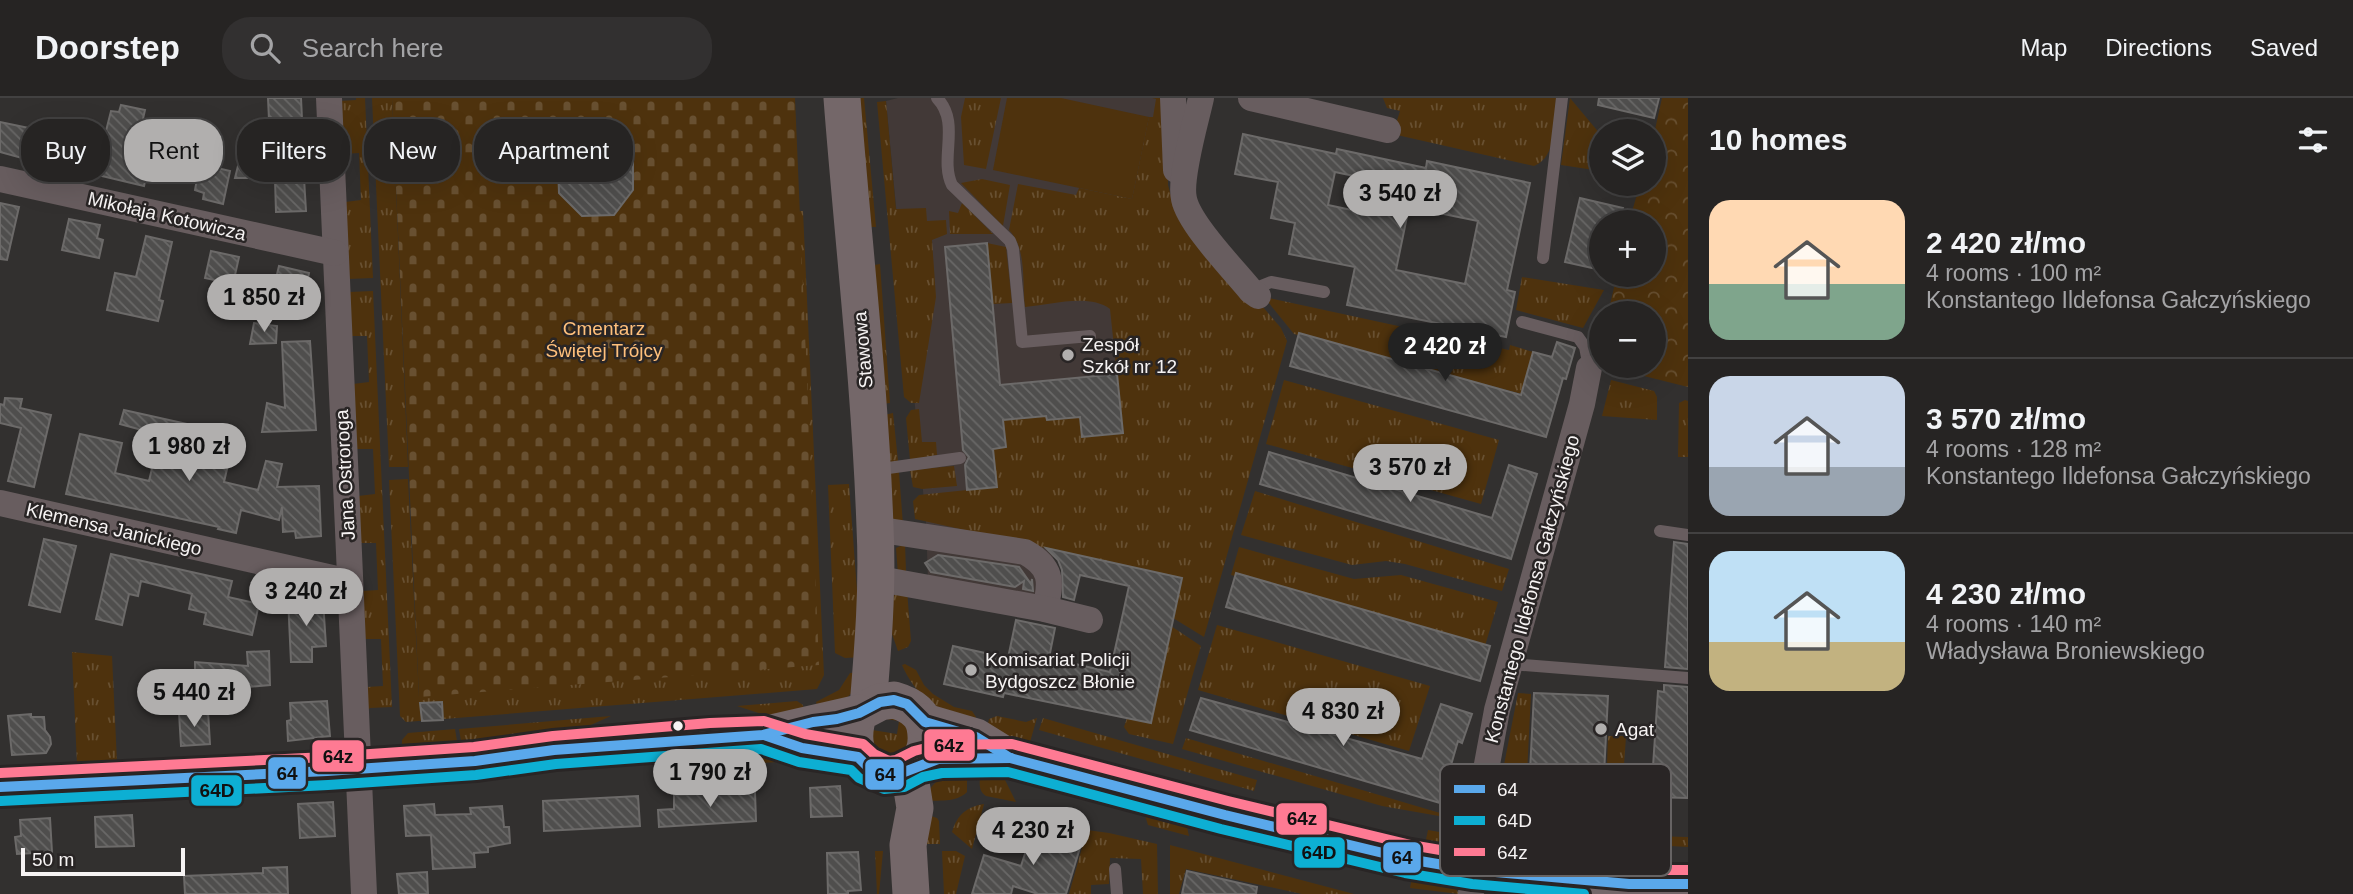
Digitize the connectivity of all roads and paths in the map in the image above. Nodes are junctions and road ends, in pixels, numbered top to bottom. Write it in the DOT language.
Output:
graph roads {
  1 [pos="329,98"];
  2 [pos="842,98"];
  3 [pos="937,98"];
  4 [pos="1173,98"];
  5 [pos="1201,98"];
  6 [pos="1251,98"];
  7 [pos="1562,98"];
  8 [pos="1388,130"];
  9 [pos="0,178"];
  10 [pos="1184,199"];
  11 [pos="335,253"];
  12 [pos="1543,258"];
  13 [pos="1324,292"];
  14 [pos="1254,293"];
  15 [pos="1522,322"];
  16 [pos="1090,336"];
  17 [pos="1589,368"];
  18 [pos="960,458"];
  19 [pos="872,470"];
  20 [pos="0,503"];
  21 [pos="875,529"];
  22 [pos="1660,531"];
  23 [pos="1688,535"];
  24 [pos="351,582"];
  25 [pos="875,591"];
  26 [pos="1045,609"];
  27 [pos="1090,620"];
  28 [pos="1510,664"];
  29 [pos="1688,678"];
  30 [pos="864,710"];
  31 [pos="916,713"];
  32 [pos="763,735"];
  33 [pos="1010,758"];
  34 [pos="1487,764"];
  35 [pos="890,766"];
  36 [pos="359,769"];
  37 [pos="0,787"];
  38 [pos="1115,869"];
  39 [pos="1440,870"];
  40 [pos="1455,876"];
  41 [pos="1472,882"];
  42 [pos="1688,884"];
  43 [pos="364,894"];
  44 [pos="911,894"];
  45 [pos="1117,894"];
  1 -- 11 [label="street, Jana Ostroroga"];
  2 -- 19 [label="street, Stawowa"];
  3 -- 16 [label="lane"];
  4 -- 10 [label="street"];
  5 -- 10 [label="street"];
  6 -- 8 [label="street"];
  7 -- 12 [label="lane"];
  9 -- 11 [label="street, Mikołaja Kotowicza"];
  10 -- 14 [label="street"];
  11 -- 24 [label="street, Jana Ostroroga"];
  13 -- 14 [label="lane"];
  15 -- 17 [label="lane"];
  17 -- 28 [label="street, Konstantego Ildefonsa Gałczyńskiego"];
  18 -- 19 [label="lane"];
  19 -- 21 [label="street, Stawowa"];
  20 -- 24 [label="street, Klemensa Janickiego"];
  21 -- 25 [label="street, Stawowa"];
  21 -- 26 [label="street"];
  22 -- 23 [label="lane"];
  24 -- 36 [label="street, Jana Ostroroga"];
  25 -- 26 [label="street"];
  25 -- 30 [label="street, Stawowa"];
  25 -- 31 [label="street, Stawowa"];
  26 -- 27 [label="street"];
  28 -- 29 [label="lane"];
  28 -- 34 [label="street, Konstantego Ildefonsa Gałczyńskiego"];
  30 -- 31 [label="street"];
  30 -- 32 [label="street"];
  30 -- 35 [label="street"];
  31 -- 33 [label="street"];
  31 -- 35 [label="street"];
  32 -- 35 [label="street"];
  32 -- 36 [label="street"];
  33 -- 35 [label="street"];
  33 -- 39 [label="street"];
  35 -- 44 [label="street"];
  36 -- 37 [label="street"];
  36 -- 43 [label="street, Jana Ostroroga"];
  38 -- 45 [label="lane"];
  40 -- 41 [label="street"];
  41 -- 42 [label="street"];
}
